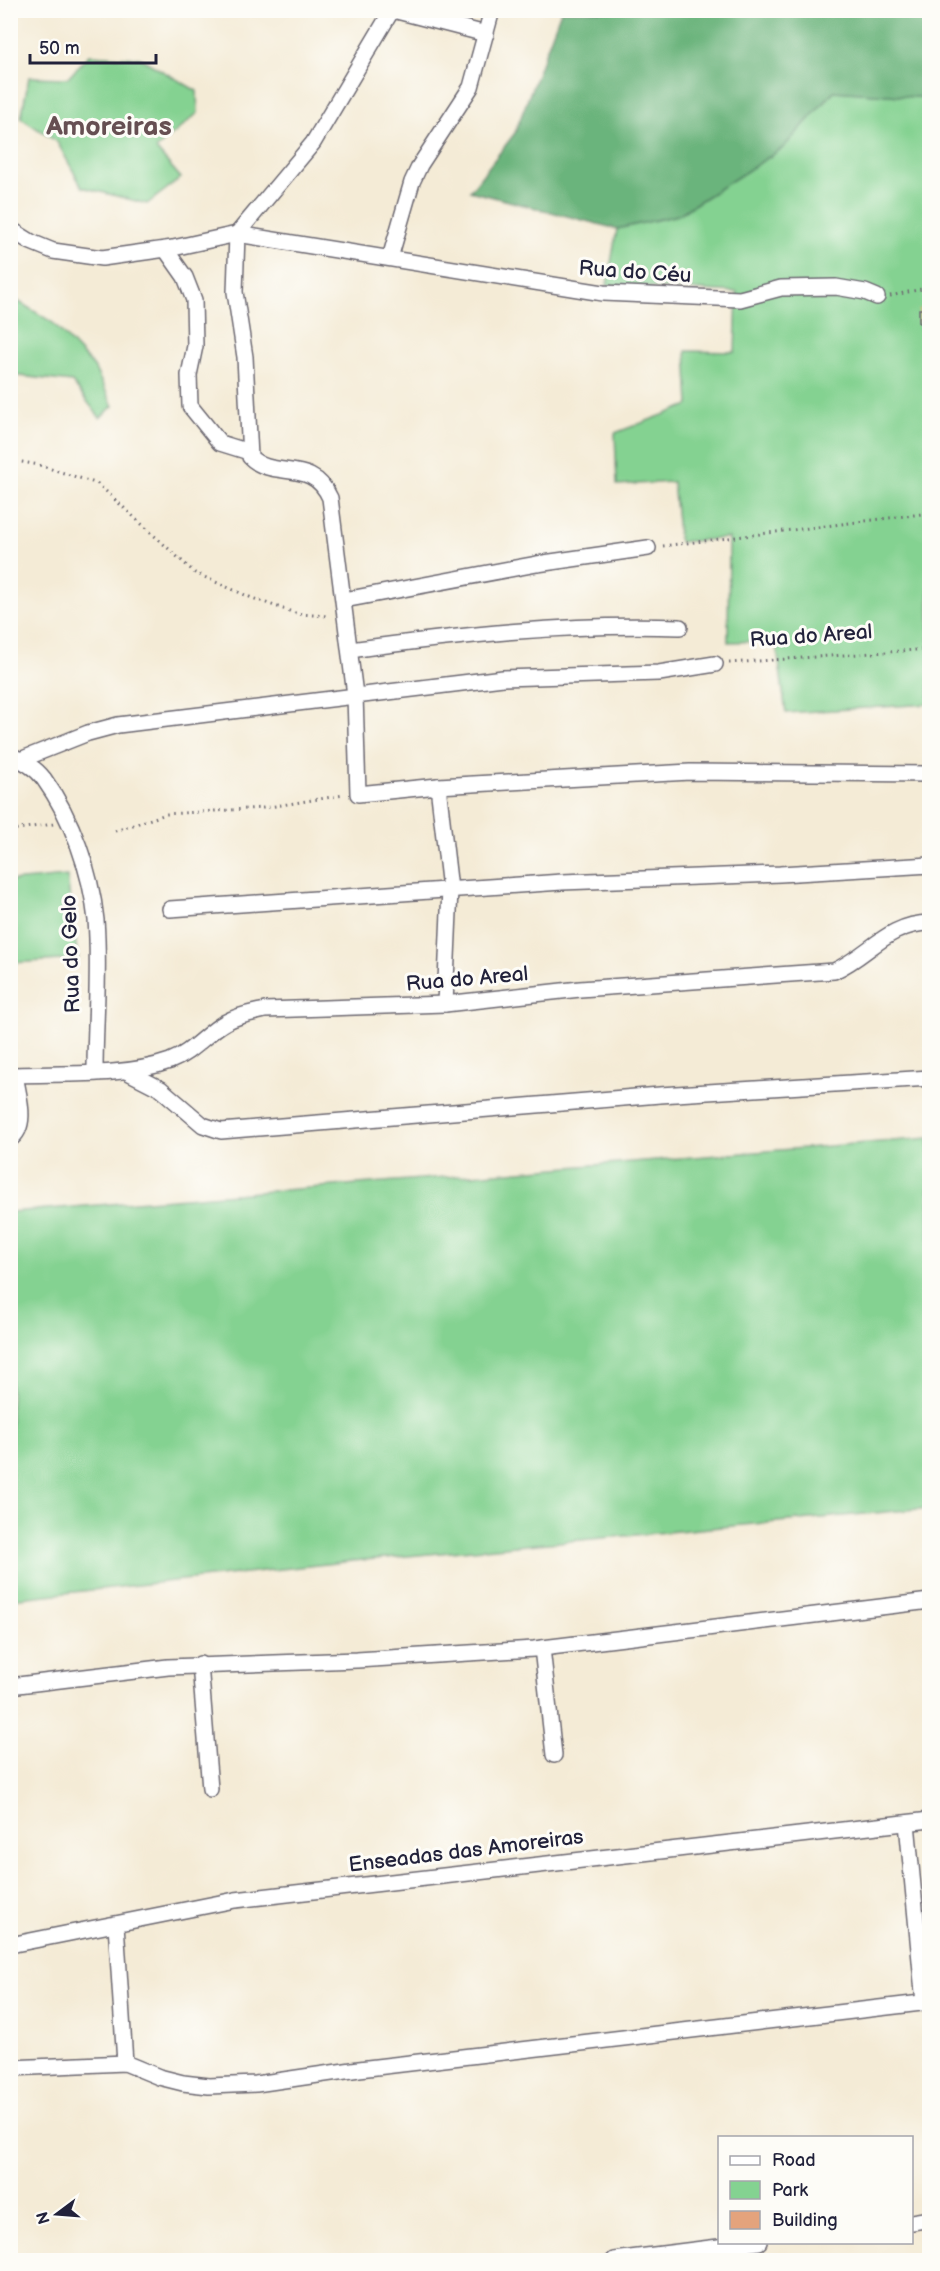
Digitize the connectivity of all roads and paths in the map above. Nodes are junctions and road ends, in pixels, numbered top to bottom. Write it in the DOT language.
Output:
graph roads {
  1 [pos="393,10"];
  2 [pos="492,10"];
  3 [pos="486,34"];
  4 [pos="10,230"];
  5 [pos="237,234"];
  6 [pos="166,250"];
  7 [pos="390,258"];
  8 [pos="930,291"];
  9 [pos="877,297"];
  10 [pos="249,452"];
  11 [pos="10,460"];
  12 [pos="930,513"];
  13 [pos="648,548"];
  14 [pos="344,600"];
  15 [pos="346,617"];
  16 [pos="680,627"];
  17 [pos="930,649"];
  18 [pos="350,650"];
  19 [pos="715,664"];
  20 [pos="355,695"];
  21 [pos="15,757"];
  22 [pos="930,774"];
  23 [pos="438,786"];
  24 [pos="358,794"];
  25 [pos="68,823"];
  26 [pos="10,830"];
  27 [pos="115,831"];
  28 [pos="930,865"];
  29 [pos="450,889"];
  30 [pos="170,909"];
  31 [pos="930,923"];
  32 [pos="445,1004"];
  33 [pos="95,1071"];
  34 [pos="128,1072"];
  35 [pos="13,1074"];
  36 [pos="930,1078"];
  37 [pos="10,1139"];
  38 [pos="930,1601"];
  39 [pos="543,1648"];
  40 [pos="200,1664"];
  41 [pos="10,1686"];
  42 [pos="554,1755"];
  43 [pos="210,1789"];
  44 [pos="930,1820"];
  45 [pos="907,1823"];
  46 [pos="117,1924"];
  47 [pos="10,1945"];
  48 [pos="927,2002"];
  49 [pos="125,2063"];
  50 [pos="10,2068"];
  51 [pos="930,2219"];
  52 [pos="913,2222"];
  53 [pos="745,2244"];
  54 [pos="644,2259"];
  55 [pos="614,2260"];
  1 -- 3 [label="street"];
  1 -- 5 [label="street"];
  2 -- 3 [label="street"];
  3 -- 7 [label="street"];
  4 -- 6 [label="street, Rua do Céu"];
  5 -- 6 [label="street, Rua do Céu"];
  5 -- 7 [label="street, Rua do Céu"];
  5 -- 10 [label="street"];
  6 -- 10 [label="street"];
  7 -- 9 [label="street, Rua do Céu"];
  8 -- 9 [label="path"];
  10 -- 14 [label="street"];
  11 -- 15 [label="path"];
  12 -- 13 [label="path"];
  13 -- 14 [label="street"];
  14 -- 15 [label="street"];
  15 -- 18 [label="street"];
  16 -- 18 [label="street"];
  17 -- 19 [label="path, Rua do Areal"];
  18 -- 20 [label="street"];
  19 -- 20 [label="street"];
  20 -- 21 [label="street"];
  20 -- 24 [label="street"];
  21 -- 25 [label="street, Rua do Gelo"];
  22 -- 23 [label="street"];
  23 -- 24 [label="street"];
  23 -- 29 [label="street"];
  24 -- 27 [label="path"];
  25 -- 26 [label="path"];
  25 -- 33 [label="street, Rua do Gelo"];
  28 -- 29 [label="street"];
  29 -- 30 [label="street"];
  29 -- 32 [label="street"];
  31 -- 32 [label="street, Rua do Areal"];
  32 -- 34 [label="street, Rua do Areal"];
  33 -- 34 [label="street, Rua do Areal"];
  33 -- 35 [label="street, Rua do Areal"];
  34 -- 36 [label="street"];
  35 -- 37 [label="street"];
  38 -- 39 [label="street"];
  39 -- 40 [label="street"];
  39 -- 42 [label="street"];
  40 -- 41 [label="street"];
  40 -- 43 [label="street"];
  44 -- 45 [label="street, Enseadas das Amoreiras"];
  45 -- 46 [label="street, Enseadas das Amoreiras"];
  45 -- 48 [label="street"];
  46 -- 47 [label="street, Enseadas das Amoreiras"];
  46 -- 49 [label="street"];
  48 -- 49 [label="street"];
  49 -- 50 [label="street"];
  51 -- 52 [label="street"];
  53 -- 54 [label="street"];
  54 -- 55 [label="street"];
}
